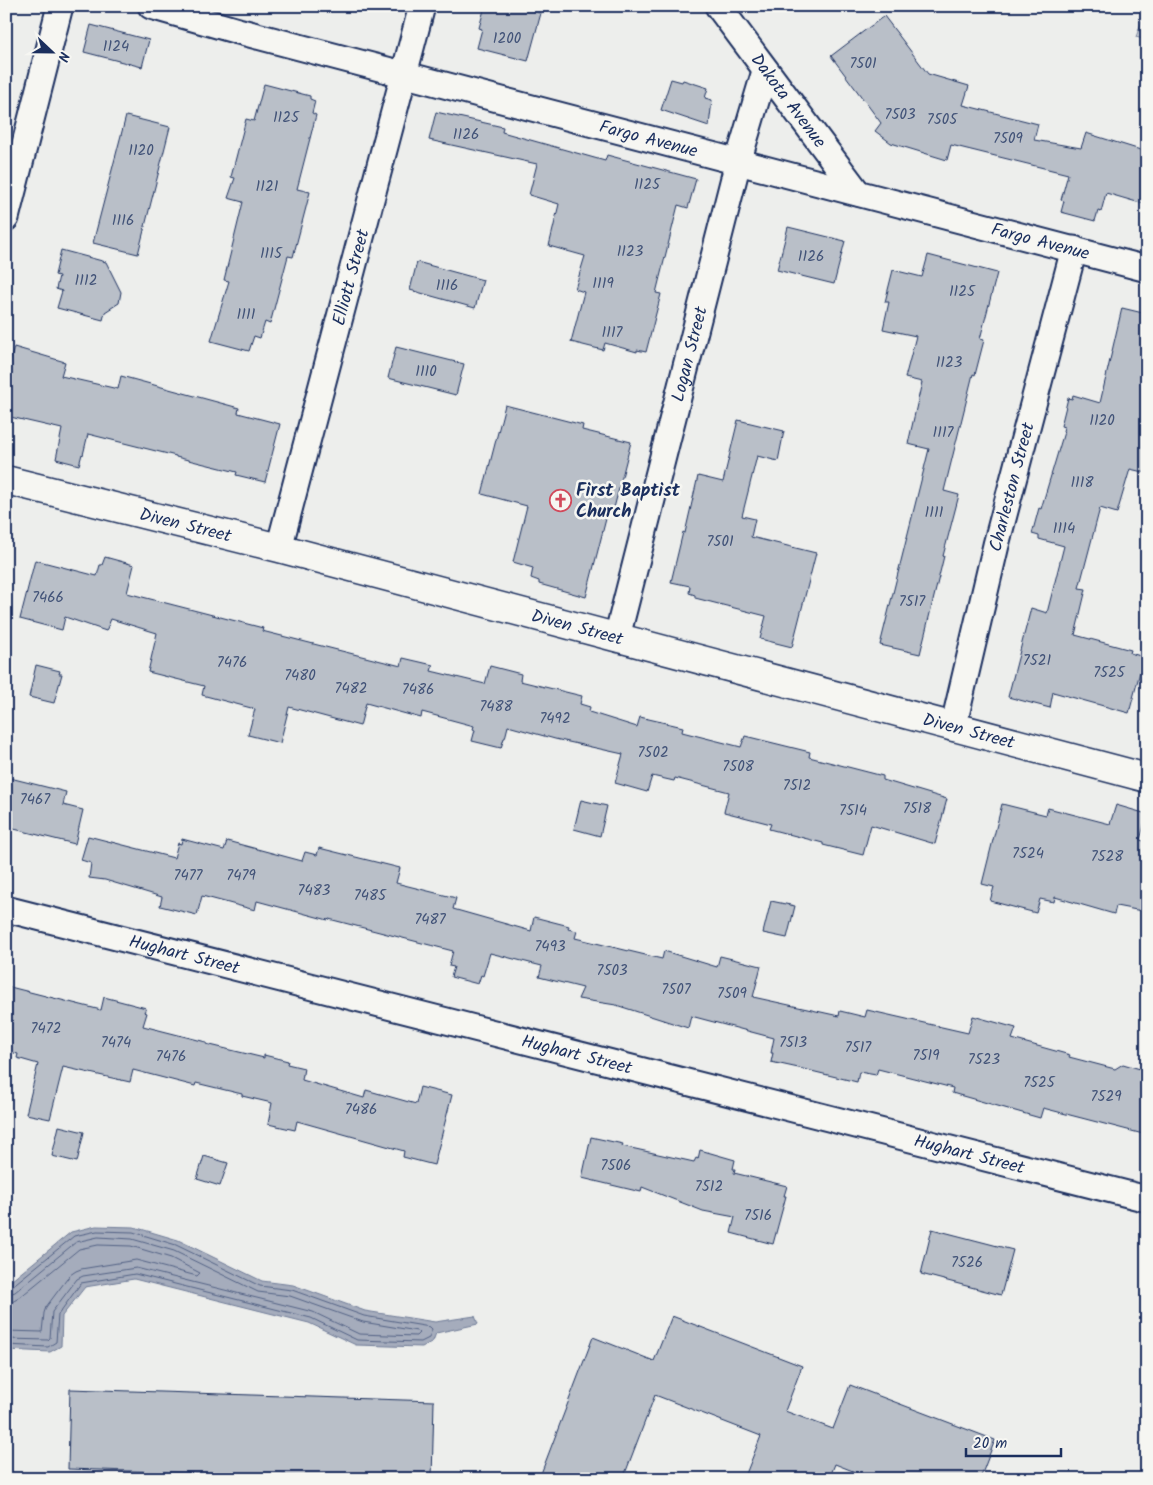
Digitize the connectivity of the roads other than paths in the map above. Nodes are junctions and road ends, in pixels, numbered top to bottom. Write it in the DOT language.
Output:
graph roads {
  1 [pos="60,6"];
  2 [pos="151,6"];
  3 [pos="422,6"];
  4 [pos="718,6"];
  5 [pos="766,70"];
  6 [pos="404,74"];
  7 [pos="738,162"];
  8 [pos="858,193"];
  9 [pos="6,218"];
  10 [pos="1074,249"];
  11 [pos="1147,269"];
  12 [pos="6,480"];
  13 [pos="278,548"];
  14 [pos="617,638"];
  15 [pos="953,728"];
  16 [pos="1147,778"];
  17 [pos="6,909"];
  18 [pos="1147,1199"];
  1 -- 9 [label="street"];
  2 -- 6 [label="street, Fargo Avenue"];
  3 -- 6 [label="street, Elliott Street"];
  4 -- 5 [label="street, Dakota Avenue"];
  5 -- 7 [label="street, Logan Street"];
  5 -- 8 [label="street, Dakota Avenue"];
  6 -- 7 [label="street, Fargo Avenue"];
  6 -- 13 [label="street, Elliott Street"];
  7 -- 8 [label="street, Fargo Avenue"];
  7 -- 14 [label="street, Logan Street"];
  8 -- 10 [label="street, Fargo Avenue"];
  10 -- 11 [label="street, Fargo Avenue"];
  10 -- 15 [label="street, Charleston Street"];
  12 -- 13 [label="street, Diven Street"];
  13 -- 14 [label="street, Diven Street"];
  14 -- 15 [label="street, Diven Street"];
  15 -- 16 [label="street, Diven Street"];
  17 -- 18 [label="street, Hughart Street"];
}
